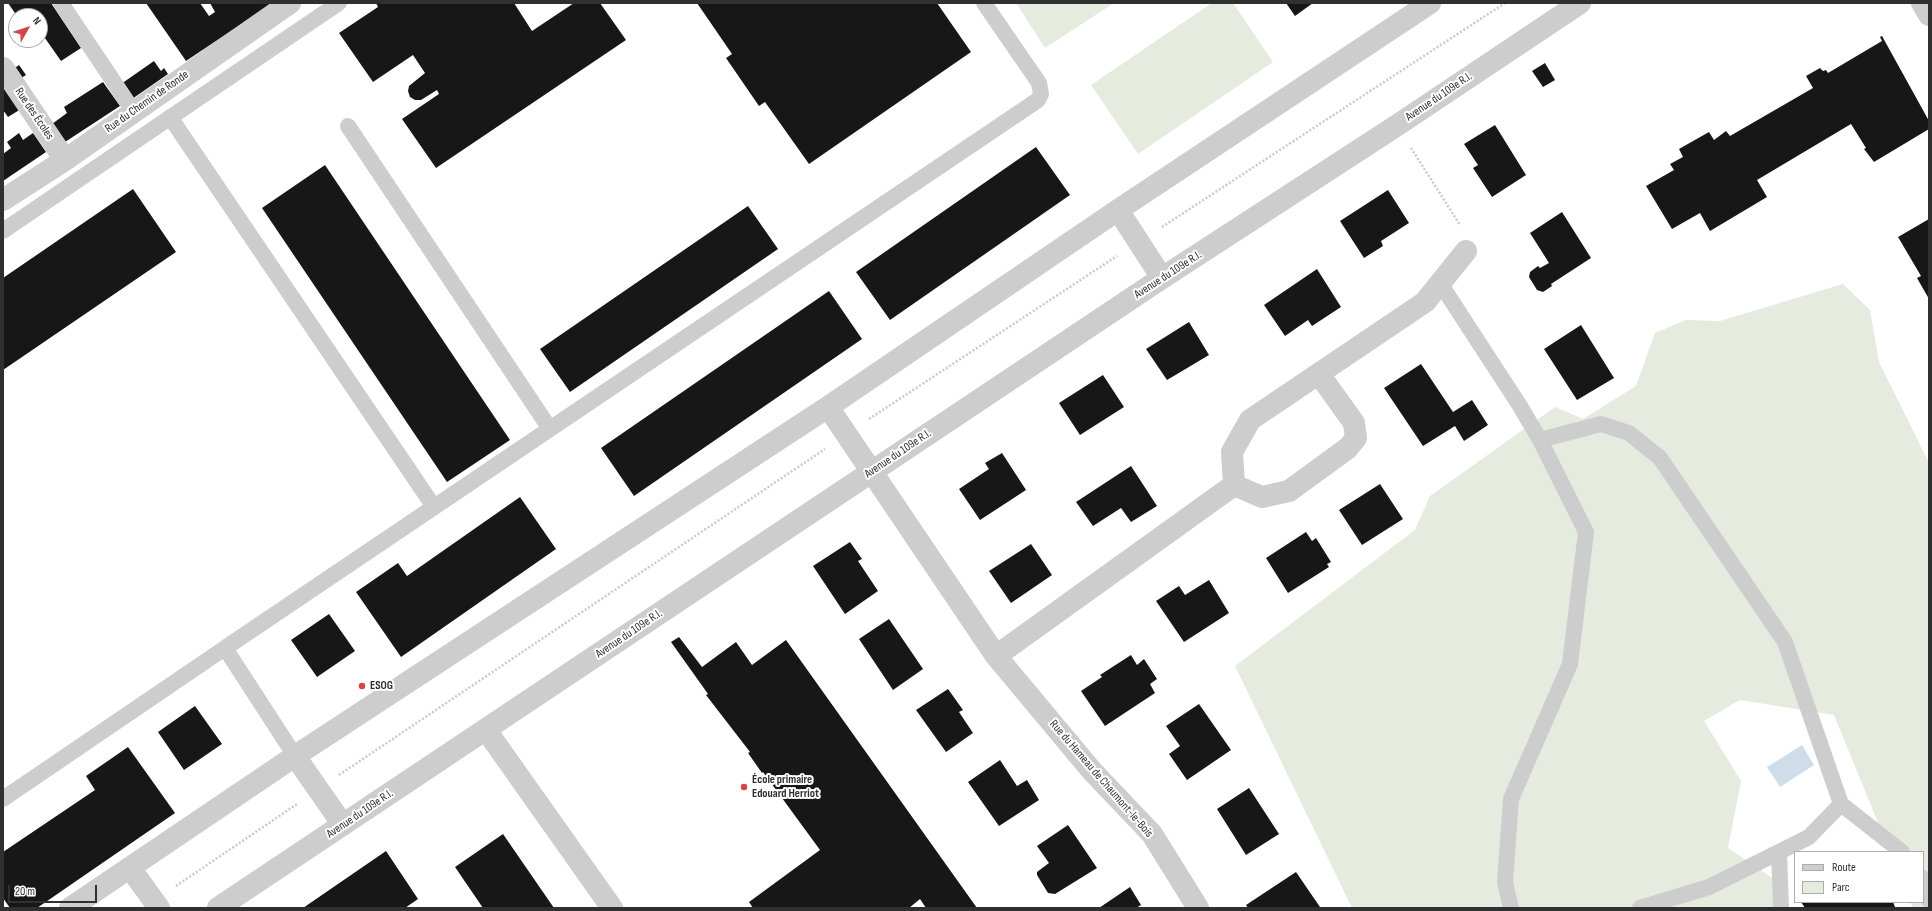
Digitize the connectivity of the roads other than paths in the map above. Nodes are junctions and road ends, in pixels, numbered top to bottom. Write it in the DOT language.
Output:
graph roads {
  1 [pos="61,3"];
  2 [pos="339,3"];
  3 [pos="984,3"];
  4 [pos="1430,3"];
  5 [pos="1580,3"];
  6 [pos="1922,3"];
  7 [pos="287,4"];
  8 [pos="1929,15"];
  9 [pos="3,68"];
  10 [pos="134,112"];
  11 [pos="170,116"];
  12 [pos="348,126"];
  13 [pos="65,160"];
  14 [pos="3,200"];
  15 [pos="1118,210"];
  16 [pos="3,231"];
  17 [pos="1466,252"];
  18 [pos="1162,278"];
  19 [pos="1440,283"];
  20 [pos="1319,374"];
  21 [pos="828,407"];
  22 [pos="550,429"];
  23 [pos="1540,440"];
  24 [pos="872,472"];
  25 [pos="1234,485"];
  26 [pos="434,506"];
  27 [pos="225,648"];
  28 [pos="996,656"];
  29 [pos="486,730"];
  30 [pos="295,756"];
  31 [pos="3,799"];
  32 [pos="1841,804"];
  33 [pos="343,825"];
  34 [pos="1901,851"];
  35 [pos="1779,852"];
  36 [pos="130,868"];
  37 [pos="1924,880"];
  38 [pos="1929,900"];
  39 [pos="157,904"];
  40 [pos="70,908"];
  41 [pos="218,908"];
  42 [pos="612,908"];
  43 [pos="1198,908"];
  44 [pos="1511,908"];
  45 [pos="1640,908"];
  46 [pos="1781,908"];
  1 -- 10 [label="lane"];
  2 -- 11 [label="lane"];
  3 -- 22 [label="lane"];
  4 -- 15 [label="street"];
  5 -- 18 [label="street, Avenue du 109e R.I."];
  6 -- 8 [label="street"];
  7 -- 10 [label="street, Rue du Chemin de Ronde"];
  9 -- 13 [label="street, Rue des Écoles"];
  10 -- 13 [label="street, Rue du Chemin de Ronde"];
  11 -- 16 [label="lane"];
  11 -- 26 [label="lane"];
  12 -- 22 [label="lane"];
  13 -- 14 [label="street, Rue du Chemin de Ronde"];
  15 -- 18 [label="street"];
  15 -- 21 [label="street"];
  17 -- 19 [label="street"];
  18 -- 24 [label="street, Avenue du 109e R.I."];
  19 -- 20 [label="street"];
  19 -- 23 [label="lane"];
  20 -- 25 [label="street"];
  20 -- 25 [label="street"];
  21 -- 24 [label="street, Rue du Hameau de Chaumont-le-Bois"];
  21 -- 30 [label="street"];
  22 -- 26 [label="lane"];
  23 -- 32 [label="lane"];
  23 -- 44 [label="lane"];
  24 -- 28 [label="street, Rue du Hameau de Chaumont-le-Bois"];
  24 -- 29 [label="street, Avenue du 109e R.I."];
  25 -- 28 [label="street"];
  26 -- 27 [label="lane"];
  27 -- 30 [label="lane"];
  27 -- 31 [label="lane"];
  28 -- 43 [label="street, Rue du Hameau de Chaumont-le-Bois"];
  29 -- 33 [label="street, Avenue du 109e R.I."];
  29 -- 42 [label="street"];
  30 -- 33 [label="street"];
  30 -- 36 [label="street"];
  32 -- 34 [label="lane"];
  32 -- 35 [label="lane"];
  33 -- 41 [label="street, Avenue du 109e R.I."];
  35 -- 45 [label="lane"];
  35 -- 46 [label="lane"];
  36 -- 39 [label="street"];
  36 -- 40 [label="street"];
  37 -- 38 [label="lane"];
}
